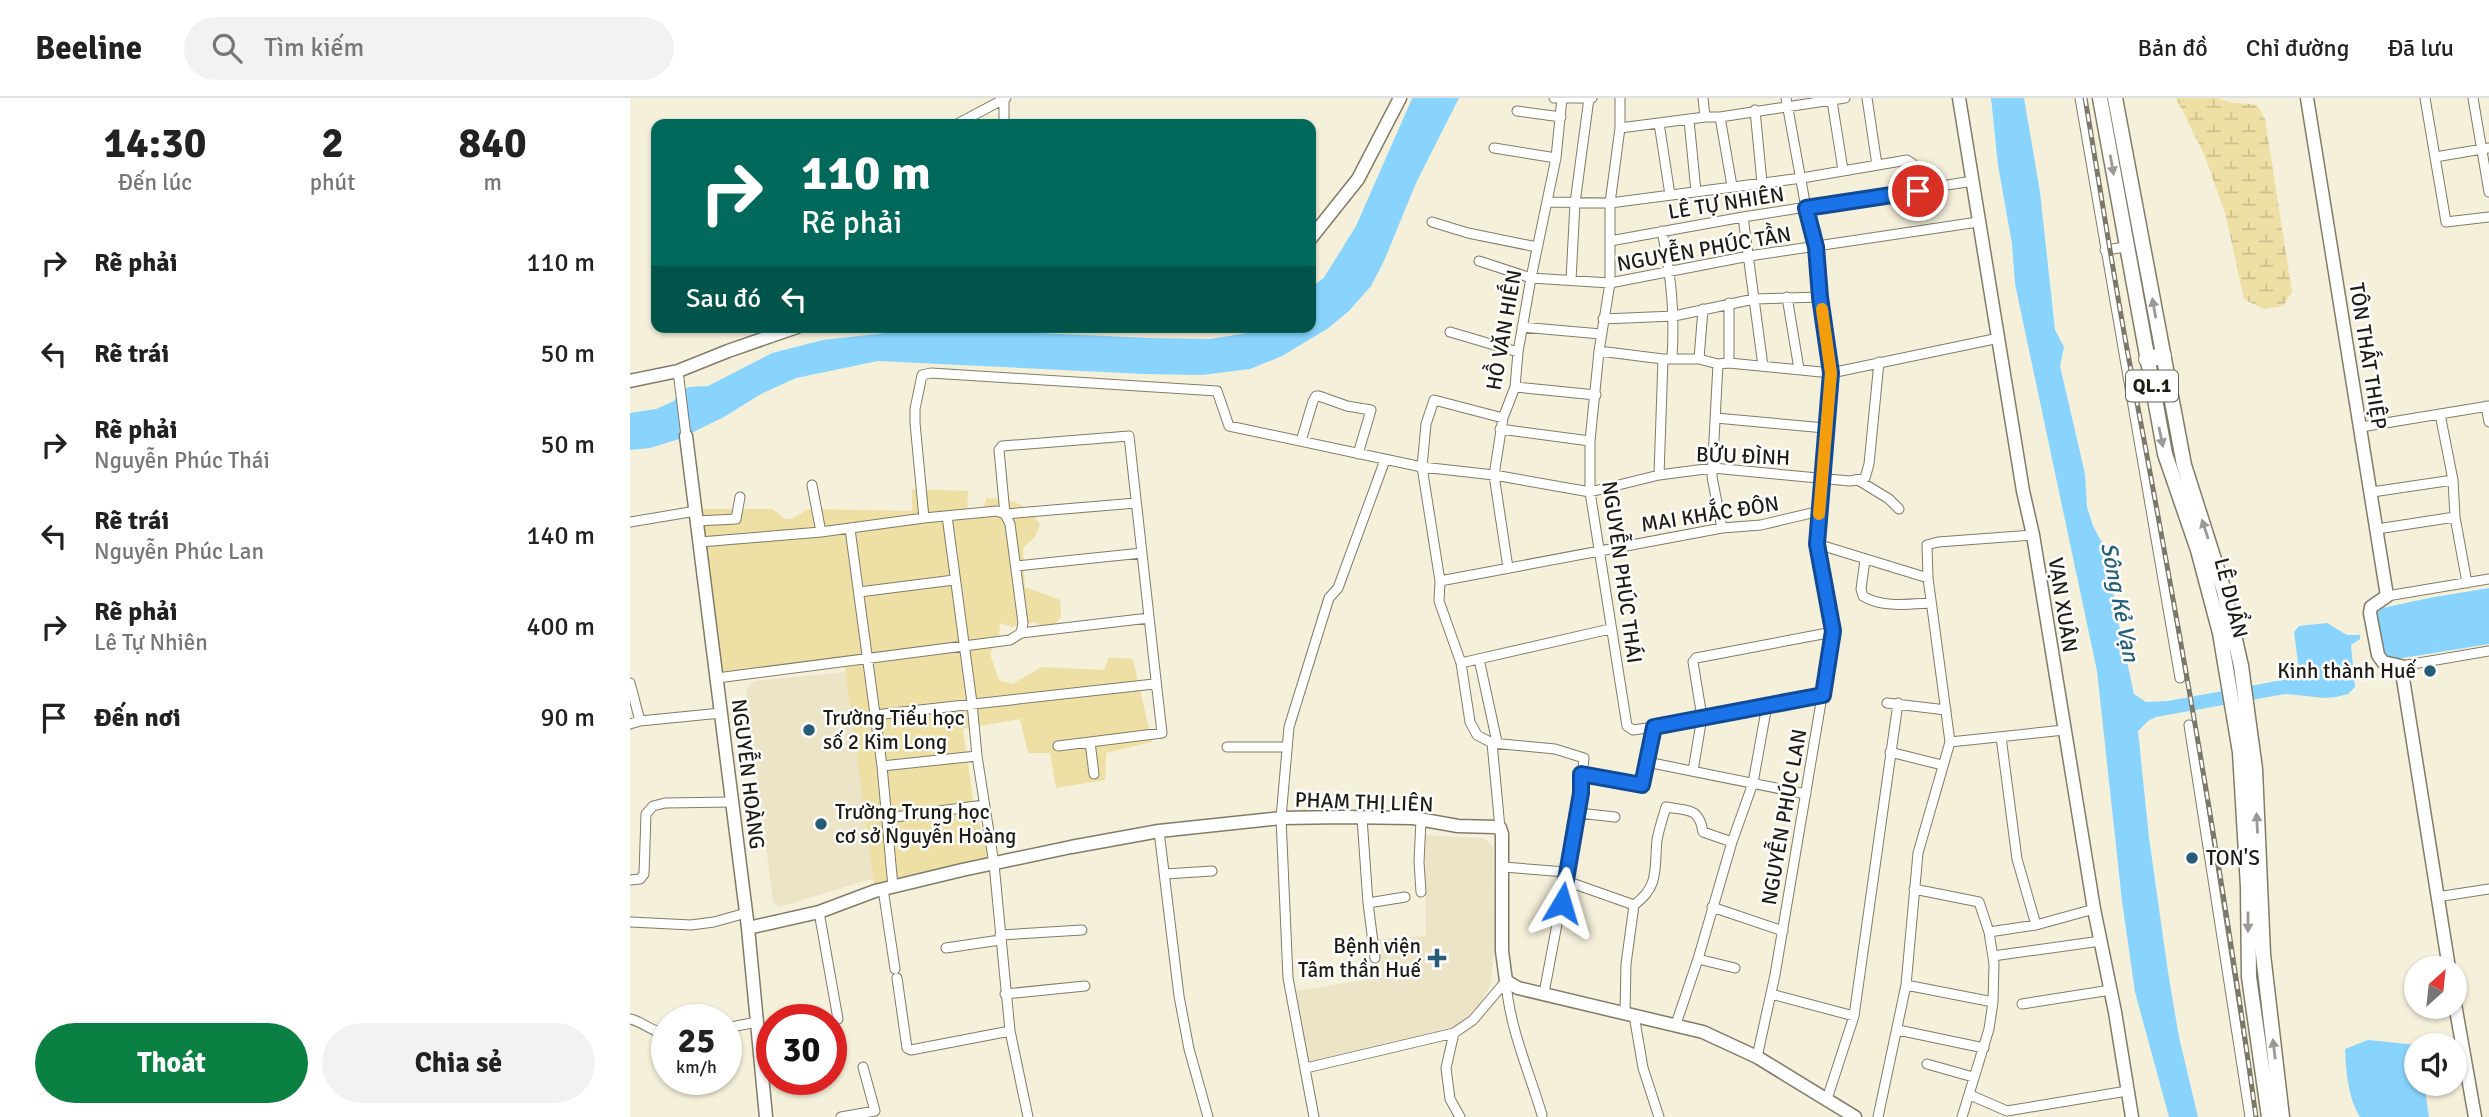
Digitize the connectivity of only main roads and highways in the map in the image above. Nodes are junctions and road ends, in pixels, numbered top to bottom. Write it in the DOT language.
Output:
graph roads {
  1 [pos="2100,98"];
  2 [pos="2115,98"];
  3 [pos="2155,358"];
  4 [pos="2255,955"];
  5 [pos="2269,1117"];
  6 [pos="2282,1117"];
  1 -- 3 [label="main road, LÊ DUẨN / QL.1, one-way"];
  3 -- 2 [label="main road, LÊ DUẨN / QL.1, one-way"];
  3 -- 4 [label="main road, LÊ DUẨN / QL.1, one-way"];
  4 -- 3 [label="main road, LÊ DUẨN / QL.1, one-way"];
  4 -- 5 [label="main road, LÊ DUẨN / QL.1"];
  6 -- 4 [label="main road, LÊ DUẨN / QL.1, one-way"];
}
